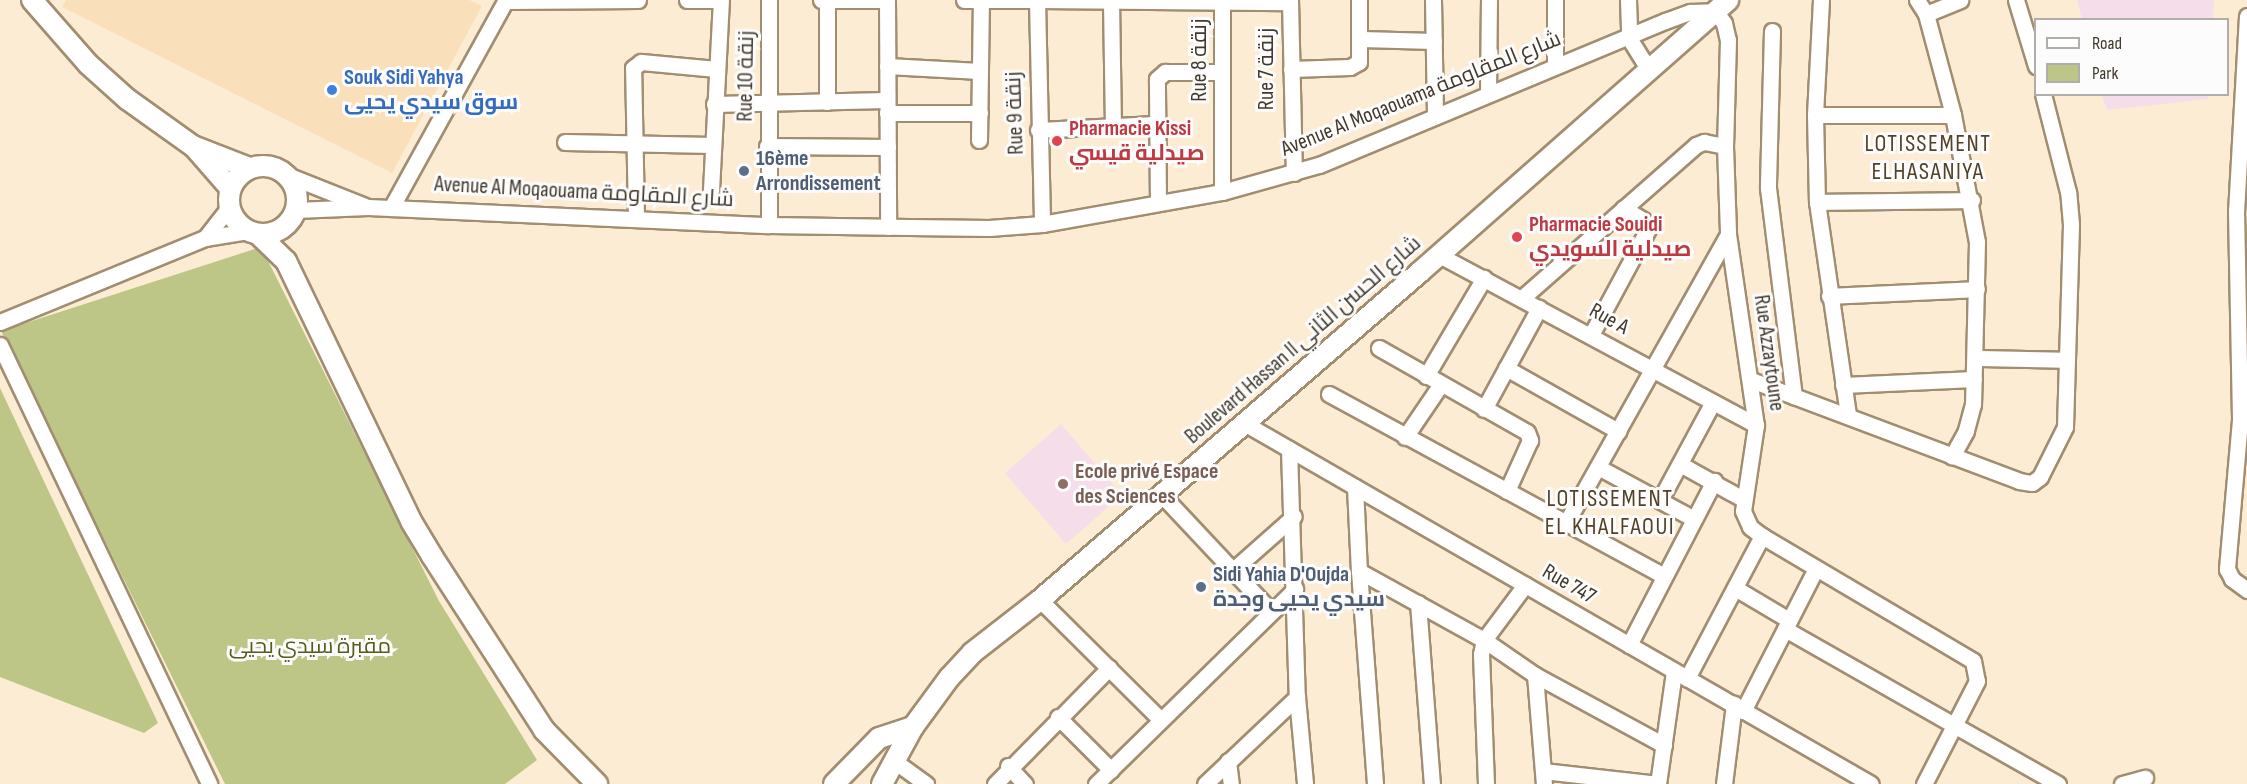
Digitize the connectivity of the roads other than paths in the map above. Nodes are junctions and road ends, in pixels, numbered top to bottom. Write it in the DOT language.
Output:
graph roads {
  1 [pos="638,0"];
  2 [pos="687,0"];
  3 [pos="721,0"];
  4 [pos="769,0"];
  5 [pos="821,0"];
  6 [pos="827,0"];
  7 [pos="874,0"];
  8 [pos="886,0"];
  9 [pos="964,0"];
  10 [pos="1037,0"];
  11 [pos="1359,0"];
  12 [pos="1433,0"];
  13 [pos="1489,0"];
  14 [pos="1555,0"];
  15 [pos="1628,0"];
  16 [pos="1821,0"];
  17 [pos="1917,0"];
  18 [pos="1960,0"];
  19 [pos="2016,0"];
  20 [pos="506,1"];
  21 [pos="1111,1"];
  22 [pos="1154,1"];
  23 [pos="1222,1"];
  24 [pos="1290,1"];
  25 [pos="981,2"];
  26 [pos="38,3"];
  27 [pos="1721,5"];
  28 [pos="1926,14"];
  29 [pos="2247,16"];
  30 [pos="1772,31"];
  31 [pos="1629,38"];
  32 [pos="1361,39"];
  33 [pos="1434,41"];
  34 [pos="2034,59"];
  35 [pos="1555,65"];
  36 [pos="887,66"];
  37 [pos="717,69"];
  38 [pos="1291,69"];
  39 [pos="1648,70"];
  40 [pos="980,71"];
  41 [pos="1222,72"];
  42 [pos="1488,93"];
  43 [pos="2044,96"];
  44 [pos="826,102"];
  45 [pos="768,103"];
  46 [pos="714,104"];
  47 [pos="886,107"];
  48 [pos="981,113"];
  49 [pos="1435,115"];
  50 [pos="1815,115"];
  51 [pos="1953,115"];
  52 [pos="1157,124"];
  53 [pos="1113,126"];
  54 [pos="1038,130"];
  55 [pos="979,140"];
  56 [pos="565,142"];
  57 [pos="634,143"];
  58 [pos="712,145"];
  59 [pos="193,146"];
  60 [pos="767,146"];
  61 [pos="1725,146"];
  62 [pos="888,147"];
  63 [pos="249,168"];
  64 [pos="1294,172"];
  65 [pos="287,175"];
  66 [pos="711,190"];
  67 [pos="1222,192"];
  68 [pos="230,198"];
  69 [pos="1972,200"];
  70 [pos="1817,202"];
  71 [pos="1158,203"];
  72 [pos="368,207"];
  73 [pos="391,208"];
  74 [pos="1623,208"];
  75 [pos="292,215"];
  76 [pos="636,218"];
  77 [pos="1042,224"];
  78 [pos="769,225"];
  79 [pos="888,227"];
  80 [pos="253,232"];
  81 [pos="1728,234"];
  82 [pos="205,238"];
  83 [pos="1439,255"];
  84 [pos="286,261"];
  85 [pos="1484,278"];
  86 [pos="1977,289"];
  87 [pos="1829,296"];
  88 [pos="1522,298"];
  89 [pos="1539,308"];
  90 [pos="0,322"];
  91 [pos="1591,335"];
  92 [pos="0,345"];
  93 [pos="1379,348"];
  94 [pos="1975,358"];
  95 [pos="2067,360"];
  96 [pos="1506,368"];
  97 [pos="1653,369"];
  98 [pos="1426,376"];
  99 [pos="1974,378"];
  100 [pos="1751,380"];
  101 [pos="1441,384"];
  102 [pos="1843,385"];
  103 [pos="1329,394"];
  104 [pos="1794,396"];
  105 [pos="1713,402"];
  106 [pos="1484,409"];
  107 [pos="1848,416"];
  108 [pos="2243,418"];
  109 [pos="1244,423"];
  110 [pos="1756,425"];
  111 [pos="1618,431"];
  112 [pos="1405,437"];
  113 [pos="1289,449"];
  114 [pos="1952,456"];
  115 [pos="1680,464"];
  116 [pos="1598,466"];
  117 [pos="1714,481"];
  118 [pos="1355,487"];
  119 [pos="1507,491"];
  120 [pos="1161,494"];
  121 [pos="1743,499"];
  122 [pos="1660,501"];
  123 [pos="1294,516"];
  124 [pos="1694,519"];
  125 [pos="1566,523"];
  126 [pos="1762,536"];
  127 [pos="1233,570"];
  128 [pos="1815,570"];
  129 [pos="1359,571"];
  130 [pos="1663,575"];
  131 [pos="1525,585"];
  132 [pos="1735,588"];
  133 [pos="1295,589"];
  134 [pos="2247,590"];
  135 [pos="1040,600"];
  136 [pos="1418,603"];
  137 [pos="1271,611"];
  138 [pos="1787,624"];
  139 [pos="1484,640"];
  140 [pos="1629,645"];
  141 [pos="1109,668"];
  142 [pos="1535,675"];
  143 [pos="1680,675"];
  144 [pos="1297,698"];
  145 [pos="1739,708"];
  146 [pos="1058,717"];
  147 [pos="1161,720"];
  148 [pos="1954,725"];
  149 [pos="913,728"];
  150 [pos="1664,745"];
  151 [pos="893,760"];
  152 [pos="1228,761"];
  153 [pos="1008,766"];
  154 [pos="1111,770"];
  155 [pos="1543,778"];
  156 [pos="2145,778"];
  157 [pos="209,784"];
  158 [pos="597,784"];
  159 [pos="834,784"];
  160 [pos="882,784"];
  161 [pos="926,784"];
  162 [pos="995,784"];
  163 [pos="1025,784"];
  164 [pos="1096,784"];
  165 [pos="1205,784"];
  166 [pos="1231,784"];
  167 [pos="1305,784"];
  168 [pos="1375,784"];
  169 [pos="1432,784"];
  170 [pos="1486,784"];
  171 [pos="1658,784"];
  172 [pos="1724,784"];
  173 [pos="1871,784"];
  174 [pos="1924,784"];
  175 [pos="2058,784"];
  176 [pos="2122,784"];
  1 -- 20 [label="street"];
  2 -- 3 [label="street"];
  3 -- 37 [label="street"];
  4 -- 45 [label="street, Rue 10 زنقة"];
  5 -- 6 [label="street"];
  6 -- 7 [label="street"];
  6 -- 44 [label="street"];
  7 -- 8 [label="street"];
  8 -- 36 [label="street"];
  9 -- 25 [label="street"];
  10 -- 21 [label="street"];
  10 -- 25 [label="street"];
  10 -- 54 [label="street, Rue 9 زنقة"];
  11 -- 32 [label="street"];
  12 -- 33 [label="street"];
  13 -- 42 [label="street"];
  14 -- 35 [label="street"];
  15 -- 31 [label="street"];
  16 -- 50 [label="street"];
  17 -- 28 [label="street"];
  18 -- 28 [label="street"];
  19 -- 34 [label="street"];
  20 -- 73 [label="street"];
  21 -- 22 [label="street"];
  21 -- 53 [label="street"];
  22 -- 23 [label="street"];
  23 -- 24 [label="street"];
  23 -- 41 [label="street, Rue 8 زنقة"];
  24 -- 38 [label="street, Rue 7 زنقة"];
  25 -- 40 [label="street"];
  26 -- 59 [label="main road"];
  27 -- 31 [label="street, Avenue Al Moqaouama شارع المقاومة"];
  27 -- 39 [label="main road, Boulevard Hassan II شارع الحسن الثاني"];
  27 -- 61 [label="street, Rue Azzaytoune"];
  28 -- 51 [label="street"];
  29 -- 108 [label="street"];
  30 -- 104 [label="street"];
  31 -- 35 [label="street, Avenue Al Moqaouama شارع المقاومة"];
  31 -- 39 [label="street"];
  32 -- 33 [label="street"];
  32 -- 38 [label="street"];
  33 -- 49 [label="street"];
  35 -- 42 [label="street, Avenue Al Moqaouama شارع المقاومة"];
  36 -- 40 [label="street"];
  36 -- 47 [label="street"];
  37 -- 46 [label="street"];
  37 -- 57 [label="street"];
  38 -- 64 [label="street, Rue 7 زنقة"];
  39 -- 83 [label="main road, Boulevard Hassan II شارع الحسن الثاني"];
  40 -- 48 [label="street"];
  41 -- 52 [label="street"];
  41 -- 67 [label="street, Rue 8 زنقة"];
  42 -- 49 [label="street, Avenue Al Moqaouama شارع المقاومة"];
  43 -- 95 [label="street"];
  44 -- 45 [label="street"];
  44 -- 47 [label="street"];
  45 -- 46 [label="street"];
  45 -- 60 [label="street, Rue 10 زنقة"];
  46 -- 58 [label="street"];
  47 -- 48 [label="street"];
  47 -- 62 [label="street"];
  48 -- 55 [label="street"];
  49 -- 64 [label="street, Avenue Al Moqaouama شارع المقاومة"];
  50 -- 51 [label="street"];
  50 -- 70 [label="street"];
  51 -- 69 [label="street"];
  52 -- 53 [label="street"];
  52 -- 71 [label="street"];
  53 -- 54 [label="street"];
  54 -- 77 [label="street, Rue 9 زنقة"];
  56 -- 57 [label="street"];
  57 -- 58 [label="street"];
  57 -- 76 [label="street"];
  58 -- 66 [label="street"];
  59 -- 63 [label="main road"];
  59 -- 68 [label="main road"];
  60 -- 62 [label="street"];
  60 -- 78 [label="street, Rue 10 زنقة"];
  61 -- 74 [label="street"];
  61 -- 81 [label="street, Rue Azzaytoune"];
  62 -- 79 [label="street"];
  63 -- 65 [label="main road"];
  63 -- 68 [label="main road"];
  64 -- 67 [label="street, Avenue Al Moqaouama شارع المقاومة"];
  65 -- 72 [label="street, Avenue Al Moqaouama شارع المقاومة"];
  65 -- 75 [label="main road"];
  67 -- 71 [label="street, Avenue Al Moqaouama شارع المقاومة"];
  68 -- 80 [label="main road"];
  68 -- 82 [label="street"];
  69 -- 70 [label="street"];
  69 -- 86 [label="street"];
  70 -- 87 [label="street"];
  71 -- 77 [label="street, Avenue Al Moqaouama شارع المقاومة"];
  72 -- 73 [label="street, Avenue Al Moqaouama شارع المقاومة"];
  72 -- 75 [label="street, Avenue Al Moqaouama شارع المقاومة"];
  73 -- 76 [label="street, Avenue Al Moqaouama شارع المقاومة"];
  74 -- 88 [label="street"];
  74 -- 91 [label="street"];
  75 -- 80 [label="main road"];
  75 -- 84 [label="main road"];
  76 -- 78 [label="street, Avenue Al Moqaouama شارع المقاومة"];
  77 -- 79 [label="street, Avenue Al Moqaouama شارع المقاومة"];
  78 -- 79 [label="street, Avenue Al Moqaouama شارع المقاومة"];
  80 -- 82 [label="street"];
  80 -- 84 [label="main road"];
  81 -- 97 [label="street"];
  81 -- 100 [label="street, Rue Azzaytoune"];
  82 -- 90 [label="street"];
  83 -- 85 [label="street, Rue A"];
  83 -- 109 [label="main road, Boulevard Hassan II شارع الحسن الثاني"];
  84 -- 158 [label="main road"];
  85 -- 88 [label="street, Rue A"];
  85 -- 98 [label="street"];
  86 -- 87 [label="street"];
  86 -- 94 [label="street"];
  87 -- 102 [label="street"];
  88 -- 89 [label="street, Rue A"];
  89 -- 91 [label="street, Rue A"];
  89 -- 96 [label="street"];
  91 -- 97 [label="street, Rue A"];
  92 -- 157 [label="street"];
  93 -- 98 [label="street"];
  94 -- 95 [label="street"];
  94 -- 99 [label="street"];
  95 -- 114 [label="street"];
  96 -- 106 [label="street"];
  96 -- 111 [label="street"];
  97 -- 105 [label="street, Rue A"];
  97 -- 111 [label="street"];
  98 -- 101 [label="street"];
  99 -- 102 [label="street"];
  99 -- 114 [label="street"];
  100 -- 104 [label="street"];
  100 -- 110 [label="street, Rue Azzaytoune"];
  101 -- 106 [label="street"];
  101 -- 112 [label="street"];
  102 -- 107 [label="street"];
  103 -- 112 [label="street"];
  104 -- 107 [label="street"];
  105 -- 110 [label="street, Rue A"];
  105 -- 115 [label="street"];
  106 -- 119 [label="street"];
  107 -- 114 [label="street"];
  108 -- 134 [label="street"];
  109 -- 113 [label="street, Rue 747"];
  109 -- 120 [label="main road, Boulevard Hassan II شارع الحسن الثاني"];
  110 -- 121 [label="street, Rue Azzaytoune"];
  111 -- 116 [label="street"];
  112 -- 119 [label="street"];
  113 -- 118 [label="street, Rue 747"];
  113 -- 123 [label="street"];
  115 -- 117 [label="street"];
  115 -- 122 [label="street"];
  116 -- 122 [label="street"];
  116 -- 125 [label="street"];
  117 -- 121 [label="street"];
  117 -- 124 [label="street"];
  118 -- 129 [label="street"];
  118 -- 131 [label="street, Rue 747"];
  119 -- 125 [label="street"];
  120 -- 127 [label="street"];
  120 -- 135 [label="main road, Boulevard Hassan II شارع الحسن الثاني"];
  121 -- 126 [label="street, Rue Azzaytoune"];
  122 -- 124 [label="street"];
  123 -- 127 [label="street"];
  123 -- 133 [label="street"];
  124 -- 130 [label="street"];
  125 -- 130 [label="street"];
  126 -- 128 [label="street, Rue Azzaytoune"];
  126 -- 132 [label="street"];
  127 -- 137 [label="street"];
  128 -- 138 [label="street"];
  128 -- 148 [label="street, Rue Azzaytoune"];
  129 -- 136 [label="street"];
  129 -- 168 [label="street"];
  130 -- 140 [label="street"];
  131 -- 139 [label="street"];
  131 -- 140 [label="street, Rue 747"];
  132 -- 138 [label="street"];
  132 -- 143 [label="street"];
  133 -- 137 [label="street"];
  133 -- 144 [label="street"];
  135 -- 141 [label="street"];
  135 -- 149 [label="main road, Boulevard Hassan II شارع الحسن الثاني"];
  136 -- 139 [label="street"];
  136 -- 169 [label="street"];
  137 -- 147 [label="street"];
  138 -- 145 [label="street"];
  138 -- 148 [label="street"];
  139 -- 142 [label="street"];
  139 -- 170 [label="street"];
  140 -- 143 [label="street, Rue 747"];
  141 -- 146 [label="street"];
  141 -- 147 [label="street"];
  142 -- 150 [label="street"];
  142 -- 155 [label="street"];
  143 -- 145 [label="street, Rue 747"];
  143 -- 150 [label="street"];
  144 -- 152 [label="street"];
  144 -- 167 [label="street"];
  145 -- 172 [label="street"];
  145 -- 173 [label="street, Rue 747"];
  146 -- 153 [label="street"];
  146 -- 154 [label="street"];
  147 -- 154 [label="street"];
  148 -- 174 [label="street, Rue Azzaytoune"];
  148 -- 175 [label="street"];
  149 -- 151 [label="main road, Boulevard Hassan II شارع الحسن الثاني"];
  149 -- 159 [label="main road"];
  150 -- 171 [label="street"];
  151 -- 160 [label="main road, Boulevard Hassan II شارع الحسن الثاني"];
  151 -- 161 [label="street"];
  152 -- 165 [label="street"];
  152 -- 166 [label="street"];
  153 -- 162 [label="street"];
  153 -- 163 [label="street"];
  154 -- 164 [label="street"];
  155 -- 171 [label="street"];
  156 -- 176 [label="street"];
}
